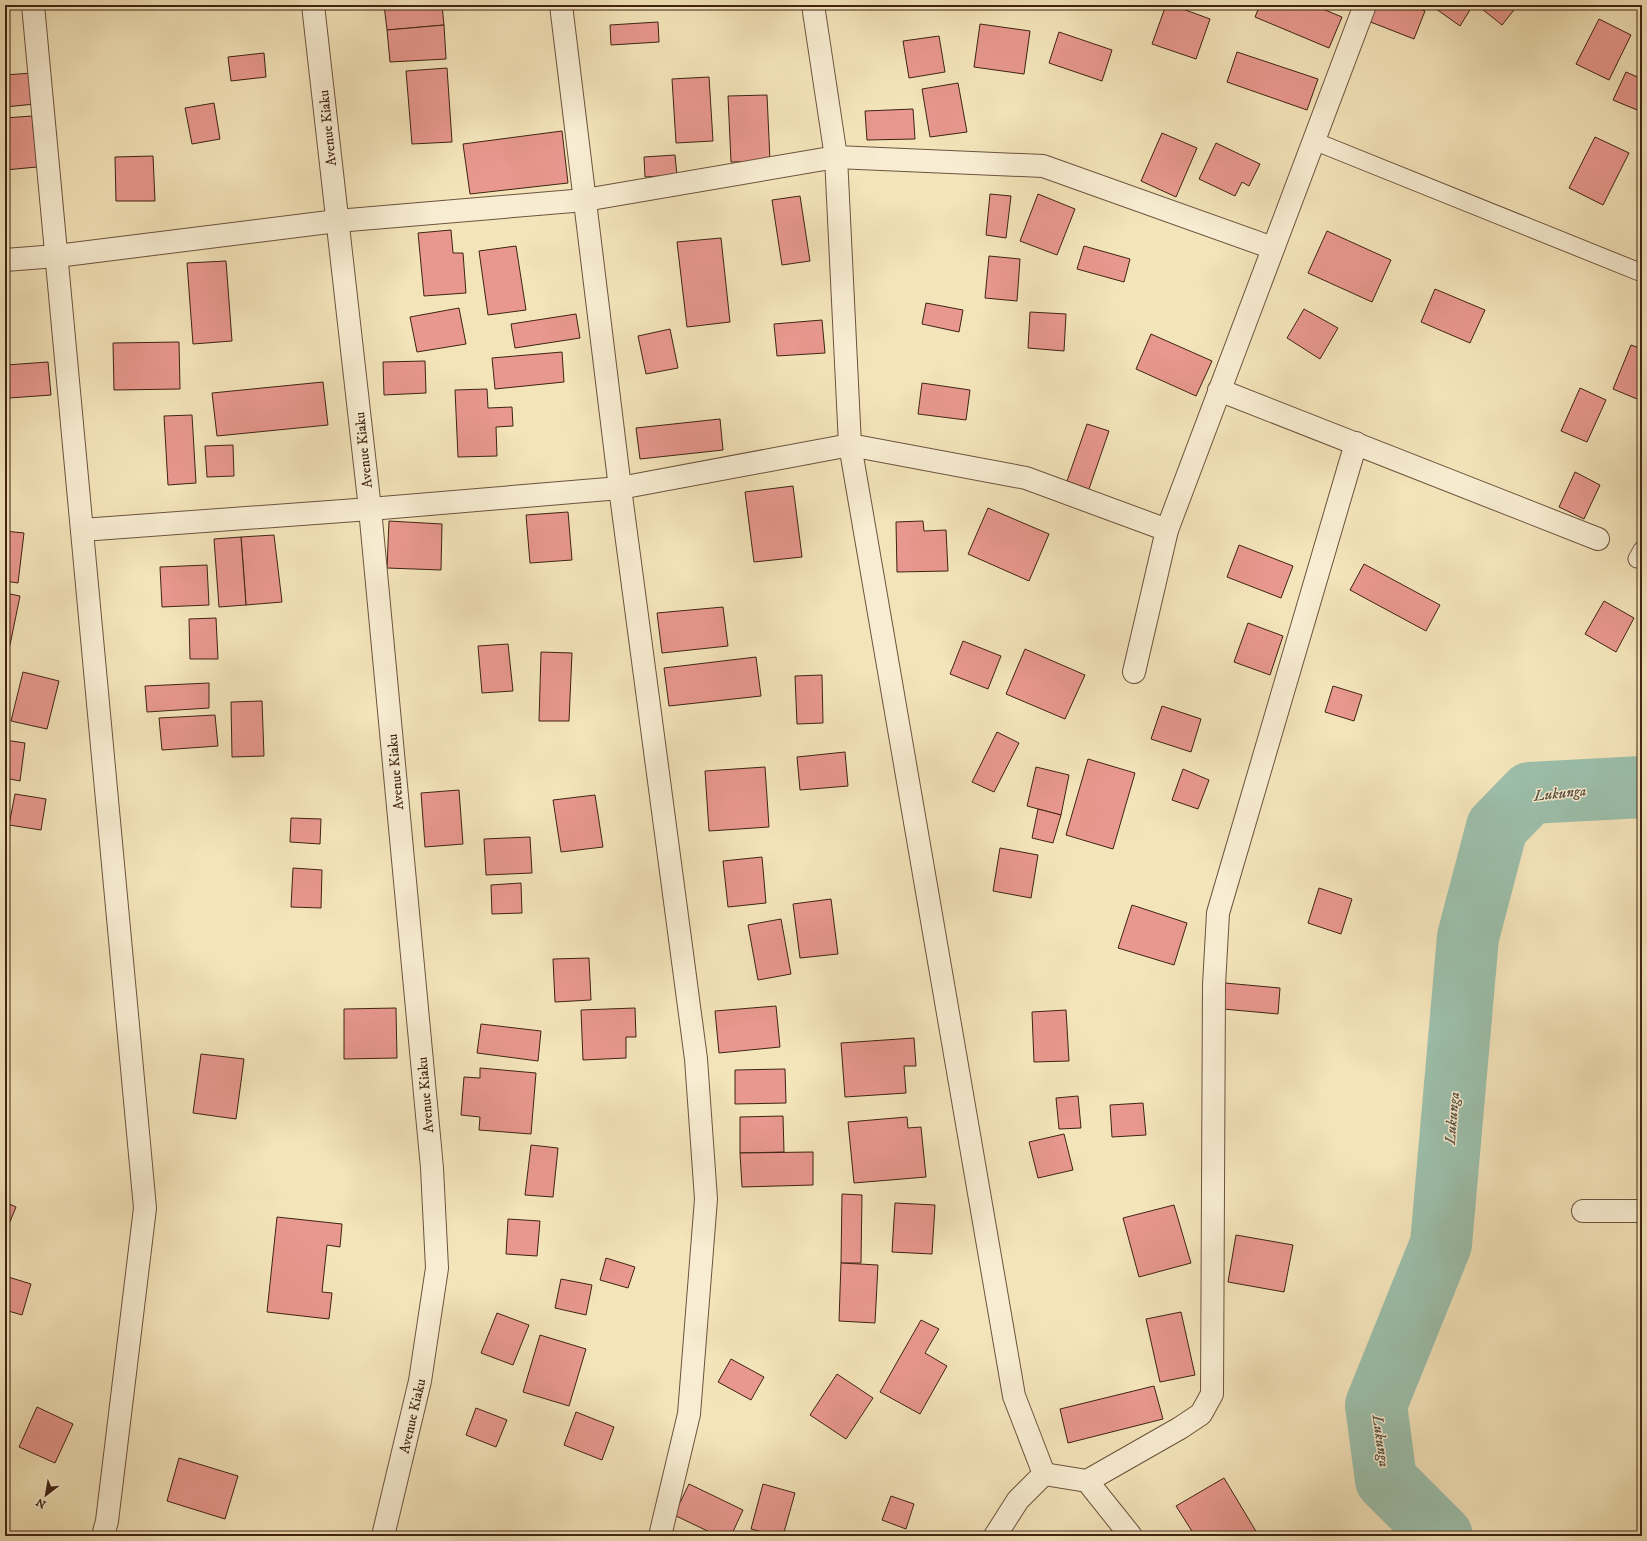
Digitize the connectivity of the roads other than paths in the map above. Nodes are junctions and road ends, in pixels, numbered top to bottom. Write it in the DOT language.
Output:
graph roads {
  1 [pos="33,5"];
  2 [pos="313,5"];
  3 [pos="561,5"];
  4 [pos="813,5"];
  5 [pos="1365,5"];
  6 [pos="1314,141"];
  7 [pos="836,157"];
  8 [pos="585,200"];
  9 [pos="337,221"];
  10 [pos="1273,248"];
  11 [pos="57,256"];
  12 [pos="5,260"];
  13 [pos="1642,273"];
  14 [pos="1219,390"];
  15 [pos="1356,444"];
  16 [pos="850,445"];
  17 [pos="620,488"];
  18 [pos="370,509"];
  19 [pos="82,530"];
  20 [pos="1167,530"];
  21 [pos="1598,539"];
  22 [pos="1134,672"];
  23 [pos="1583,1211"];
  24 [pos="1642,1211"];
  25 [pos="1044,1474"];
  26 [pos="1087,1481"];
  27 [pos="103,1536"];
  28 [pos="383,1536"];
  29 [pos="660,1536"];
  30 [pos="995,1536"];
  31 [pos="1131,1536"];
  1 -- 11 [label="street"];
  2 -- 9 [label="street, Avenue Kiaku"];
  3 -- 8 [label="street"];
  4 -- 7 [label="street"];
  5 -- 6 [label="street"];
  6 -- 10 [label="street"];
  6 -- 13 [label="lane"];
  7 -- 8 [label="street"];
  7 -- 10 [label="street"];
  7 -- 16 [label="street"];
  8 -- 9 [label="street"];
  8 -- 17 [label="street"];
  9 -- 11 [label="street"];
  9 -- 18 [label="street, Avenue Kiaku"];
  10 -- 14 [label="street"];
  11 -- 12 [label="street"];
  11 -- 19 [label="street"];
  14 -- 15 [label="street"];
  14 -- 20 [label="street"];
  15 -- 21 [label="street"];
  15 -- 26 [label="street"];
  16 -- 17 [label="street"];
  16 -- 20 [label="street"];
  16 -- 25 [label="street"];
  17 -- 18 [label="street"];
  17 -- 29 [label="street"];
  18 -- 19 [label="street"];
  18 -- 28 [label="street, Avenue Kiaku"];
  19 -- 27 [label="street"];
  20 -- 22 [label="street"];
  23 -- 24 [label="street"];
  25 -- 26 [label="street"];
  25 -- 30 [label="street"];
  26 -- 31 [label="street"];
}
